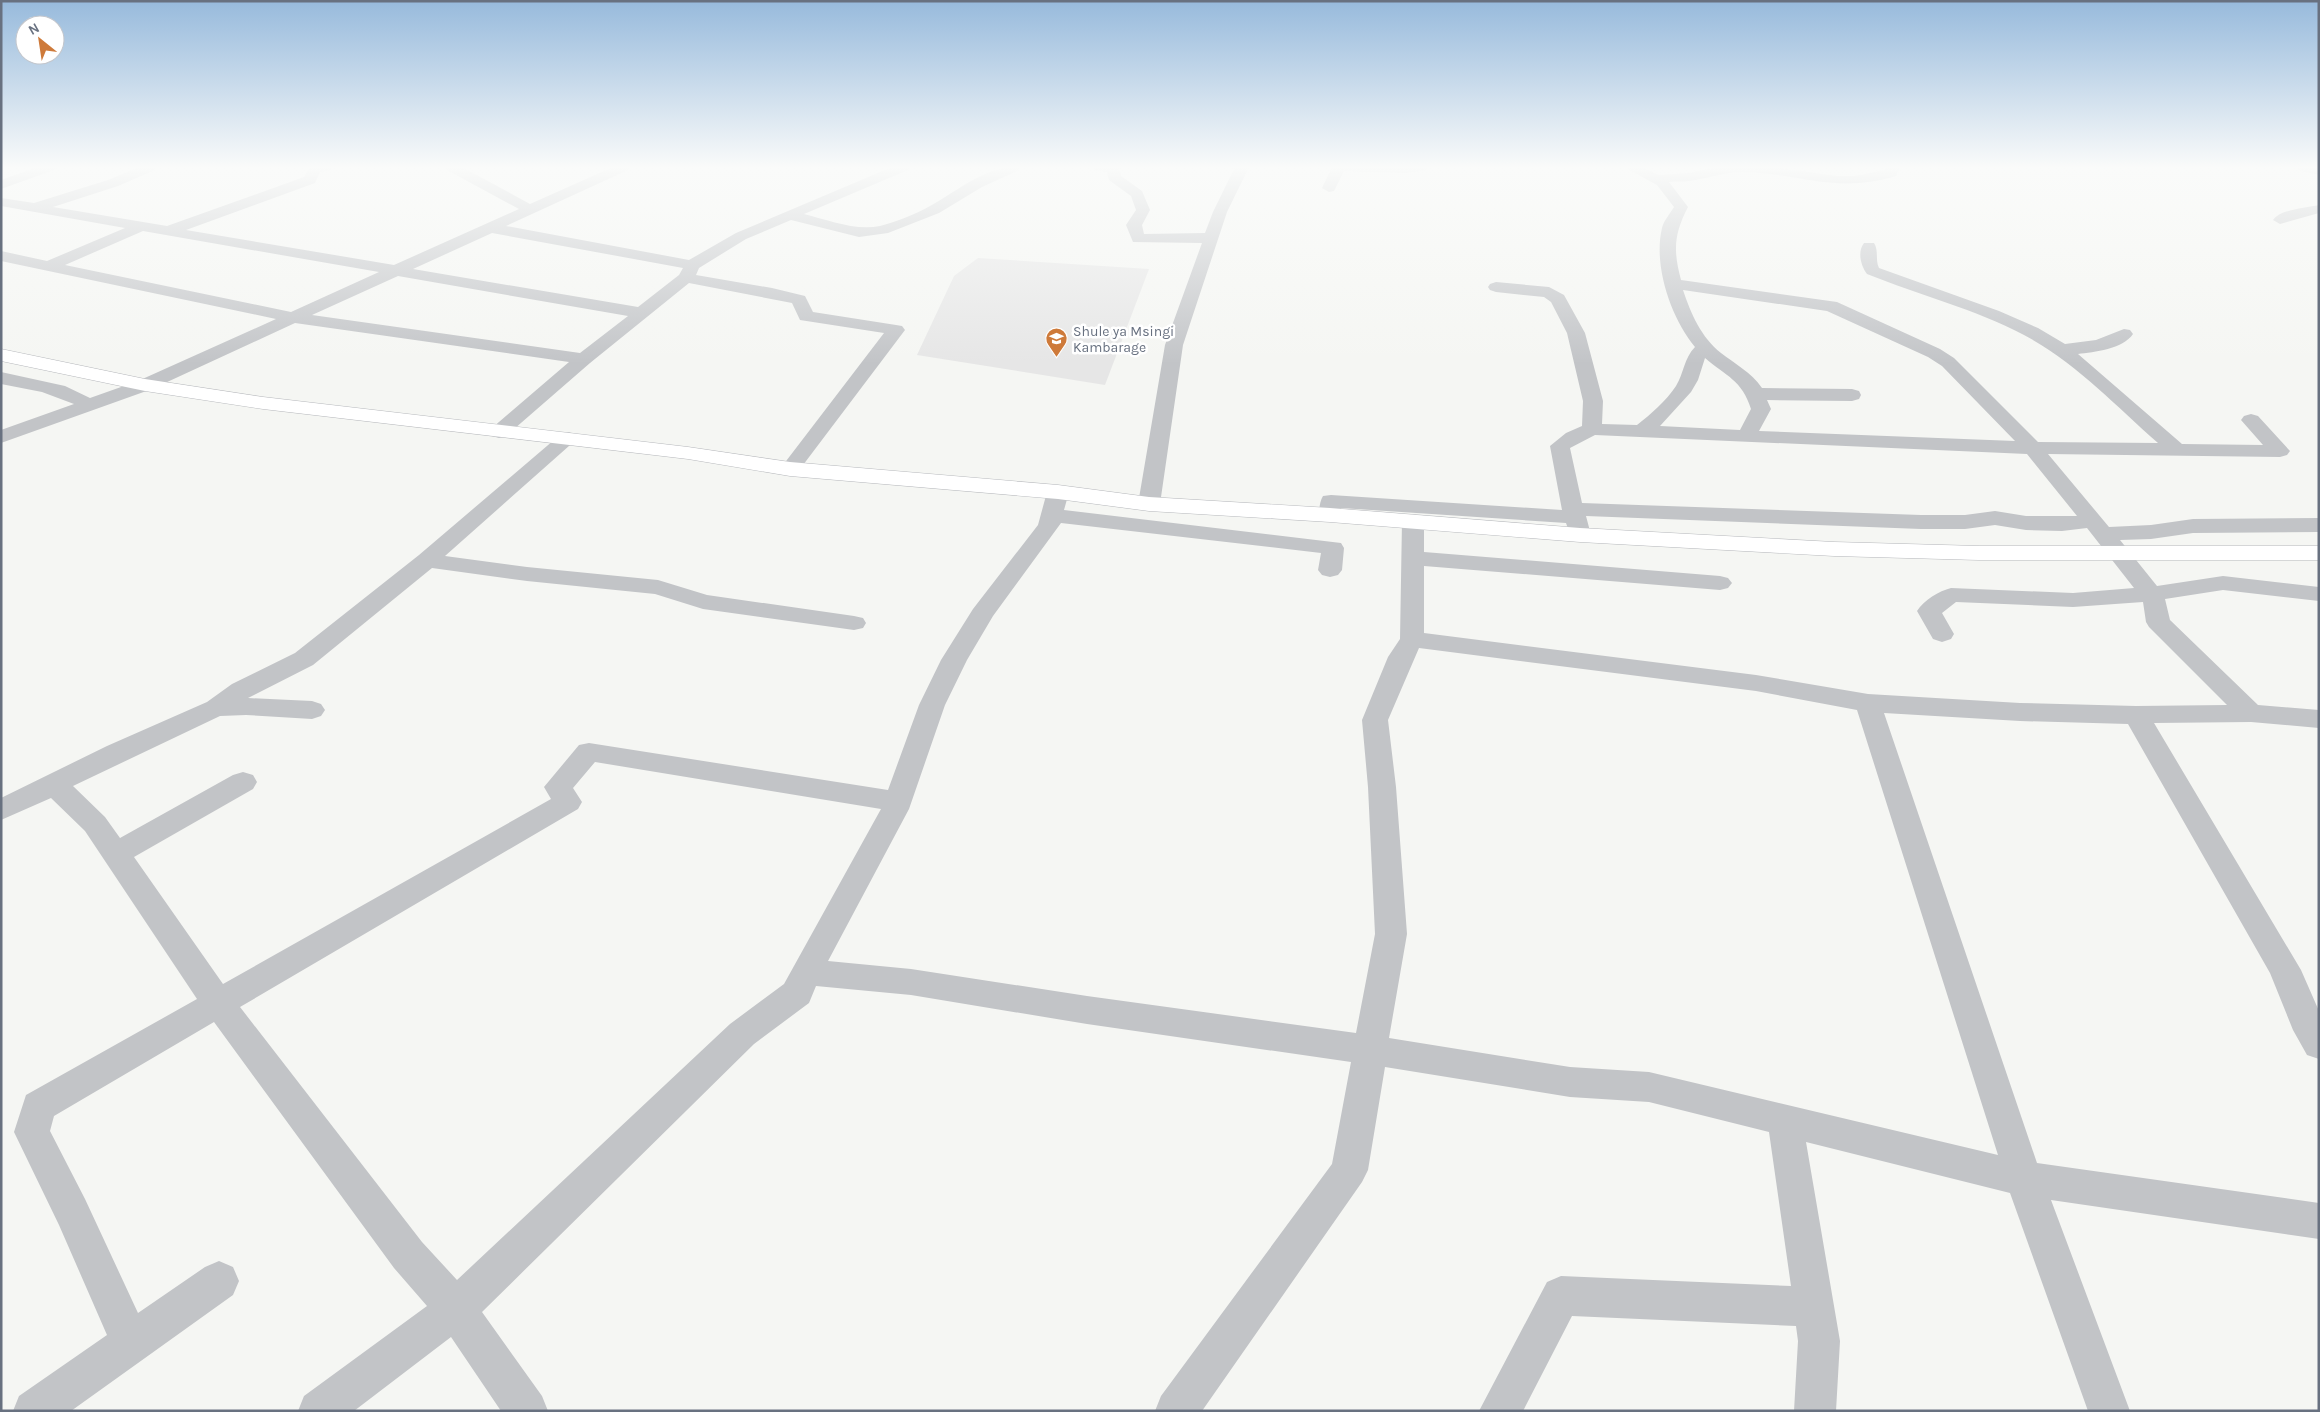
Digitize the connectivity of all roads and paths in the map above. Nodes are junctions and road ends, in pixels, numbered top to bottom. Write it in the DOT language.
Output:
graph roads {
  1 [pos="126,233"];
  2 [pos="180,233"];
  3 [pos="480,233"];
  4 [pos="513,233"];
  5 [pos="751,233"];
  6 [pos="1136,233"];
  7 [pos="1214,233"];
  8 [pos="1669,233"];
  9 [pos="1212,238"];
  10 [pos="1869,246"];
  11 [pos="5,259"];
  12 [pos="48,266"];
  13 [pos="397,271"];
  14 [pos="689,272"];
  15 [pos="1672,284"];
  16 [pos="1496,287"];
  17 [pos="641,313"];
  18 [pos="295,318"];
  19 [pos="2124,334"];
  20 [pos="1706,349"];
  21 [pos="2062,350"];
  22 [pos="1,355"];
  23 [pos="584,359"];
  24 [pos="1,378"];
  25 [pos="146,386"];
  26 [pos="1757,394"];
  27 [pos="1852,395"];
  28 [pos="88,406"];
  29 [pos="2251,420"];
  30 [pos="1592,429"];
  31 [pos="1642,431"];
  32 [pos="499,432"];
  33 [pos="1747,436"];
  34 [pos="1,437"];
  35 [pos="568,438"];
  36 [pos="2032,448"];
  37 [pos="2176,449"];
  38 [pos="790,469"];
  39 [pos="1055,504"];
  40 [pos="1149,504"];
  41 [pos="1330,515"];
  42 [pos="1576,520"];
  43 [pos="1412,521"];
  44 [pos="2319,526"];
  45 [pos="2104,536"];
  46 [pos="2319,553"];
  47 [pos="1412,558"];
  48 [pos="427,560"];
  49 [pos="1330,570"];
  50 [pos="1720,583"];
  51 [pos="2151,594"];
  52 [pos="2319,594"];
  53 [pos="854,623"];
  54 [pos="1942,634"];
  55 [pos="1412,639"];
  56 [pos="1868,703"];
  57 [pos="216,708"];
  58 [pos="312,710"];
  59 [pos="2251,713"];
  60 [pos="2136,715"];
  61 [pos="2319,719"];
  62 [pos="243,782"];
  63 [pos="55,785"];
  64 [pos="898,802"];
  65 [pos="1,810"];
  66 [pos="116,854"];
  67 [pos="806,972"];
  68 [pos="219,1004"];
  69 [pos="2319,1045"];
  70 [pos="1370,1050"];
  71 [pos="1785,1121"];
  72 [pos="2024,1179"];
  73 [pos="2319,1221"];
  74 [pos="219,1281"];
  75 [pos="1814,1307"];
  76 [pos="456,1309"];
  77 [pos="131,1343"];
  78 [pos="34,1411"];
  79 [pos="319,1411"];
  80 [pos="527,1411"];
  81 [pos="1176,1411"];
  82 [pos="1500,1411"];
  83 [pos="1815,1411"];
  84 [pos="2109,1411"];
  1 -- 12 [label="street"];
  2 -- 13 [label="street"];
  3 -- 13 [label="street"];
  4 -- 14 [label="street"];
  5 -- 14 [label="street"];
  6 -- 9 [label="street"];
  7 -- 9 [label="street"];
  8 -- 15 [label="street"];
  9 -- 40 [label="street"];
  10 -- 21 [label="street"];
  11 -- 12 [label="street"];
  12 -- 18 [label="street"];
  13 -- 17 [label="street"];
  13 -- 18 [label="street"];
  14 -- 17 [label="street"];
  14 -- 38 [label="street"];
  15 -- 20 [label="street"];
  15 -- 36 [label="street"];
  16 -- 30 [label="street"];
  17 -- 23 [label="street"];
  18 -- 23 [label="street"];
  18 -- 25 [label="street"];
  19 -- 21 [label="street"];
  20 -- 26 [label="street"];
  20 -- 31 [label="street"];
  21 -- 37 [label="street"];
  22 -- 25 [label="main road"];
  23 -- 32 [label="street"];
  24 -- 28 [label="street"];
  25 -- 28 [label="street"];
  25 -- 32 [label="main road"];
  26 -- 27 [label="street"];
  26 -- 33 [label="street"];
  28 -- 34 [label="street"];
  29 -- 37 [label="street"];
  30 -- 31 [label="street"];
  30 -- 42 [label="street"];
  31 -- 33 [label="street"];
  32 -- 35 [label="main road"];
  33 -- 36 [label="street"];
  35 -- 38 [label="main road"];
  35 -- 48 [label="street"];
  36 -- 37 [label="street"];
  36 -- 45 [label="street"];
  38 -- 39 [label="main road"];
  39 -- 40 [label="main road"];
  39 -- 49 [label="street"];
  39 -- 64 [label="street"];
  40 -- 41 [label="main road"];
  41 -- 42 [label="street"];
  41 -- 43 [label="main road"];
  42 -- 43 [label="main road"];
  42 -- 45 [label="street"];
  42 -- 45 [label="main road"];
  43 -- 47 [label="street"];
  44 -- 45 [label="street"];
  45 -- 46 [label="main road"];
  45 -- 51 [label="street"];
  47 -- 50 [label="street"];
  47 -- 55 [label="street"];
  48 -- 53 [label="street"];
  48 -- 57 [label="street"];
  51 -- 52 [label="street"];
  51 -- 54 [label="street"];
  51 -- 59 [label="street"];
  55 -- 56 [label="street"];
  55 -- 70 [label="street"];
  56 -- 60 [label="street"];
  56 -- 72 [label="street"];
  57 -- 58 [label="street"];
  57 -- 63 [label="street"];
  59 -- 60 [label="street"];
  59 -- 61 [label="street"];
  60 -- 69 [label="street"];
  62 -- 66 [label="street"];
  63 -- 65 [label="street"];
  63 -- 66 [label="street"];
  64 -- 67 [label="street"];
  64 -- 68 [label="street"];
  66 -- 68 [label="street"];
  67 -- 70 [label="street"];
  67 -- 76 [label="street"];
  68 -- 76 [label="street"];
  68 -- 77 [label="street"];
  70 -- 71 [label="street"];
  70 -- 81 [label="street"];
  71 -- 72 [label="street"];
  71 -- 75 [label="street"];
  72 -- 73 [label="street"];
  72 -- 84 [label="street"];
  74 -- 77 [label="street"];
  75 -- 82 [label="street"];
  75 -- 83 [label="street"];
  76 -- 79 [label="street"];
  76 -- 80 [label="street"];
  77 -- 78 [label="street"];
}
